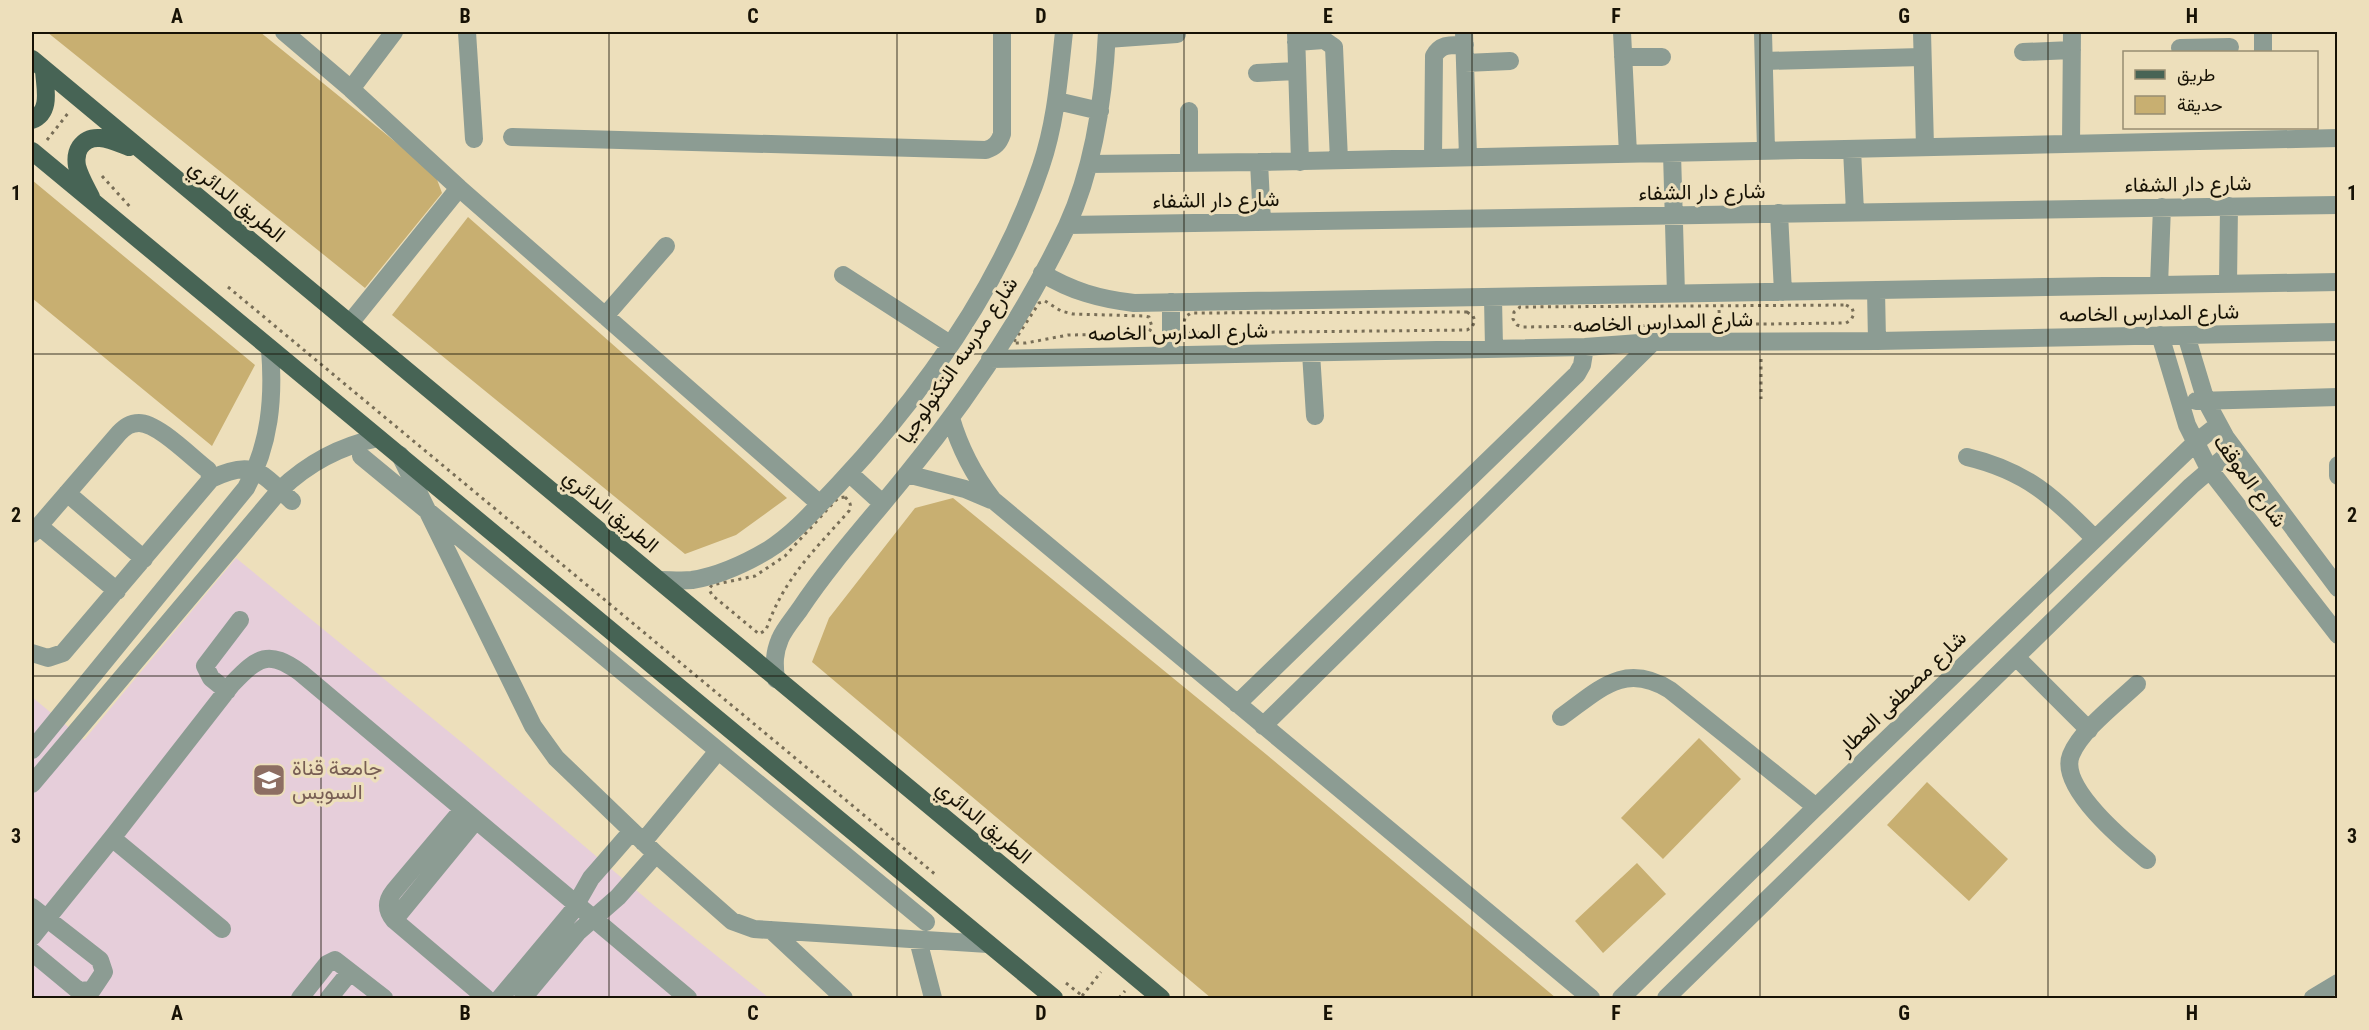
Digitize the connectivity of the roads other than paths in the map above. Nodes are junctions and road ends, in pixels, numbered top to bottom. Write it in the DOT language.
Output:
graph roads {
  1 [pos="284,32"];
  2 [pos="394,32"];
  3 [pos="467,32"];
  4 [pos="1002,32"];
  5 [pos="1065,32"];
  6 [pos="1622,32"];
  7 [pos="1763,32"];
  8 [pos="1922,32"];
  9 [pos="2072,32"];
  10 [pos="2263,32"];
  11 [pos="1177,34"];
  12 [pos="1107,35"];
  13 [pos="1296,37"];
  14 [pos="2230,44"];
  15 [pos="1465,46"];
  16 [pos="2180,48"];
  17 [pos="2072,50"];
  18 [pos="2264,51"];
  19 [pos="2023,52"];
  20 [pos="1623,57"];
  21 [pos="1662,57"];
  22 [pos="1922,57"];
  23 [pos="1510,61"];
  24 [pos="1764,61"];
  25 [pos="38,65"];
  26 [pos="1297,71"];
  27 [pos="1257,73"];
  28 [pos="351,89"];
  29 [pos="1057,101"];
  30 [pos="1100,111"];
  31 [pos="1189,111"];
  32 [pos="32,120"];
  33 [pos="2230,134"];
  34 [pos="2264,134"];
  35 [pos="512,137"];
  36 [pos="2337,138"];
  37 [pos="474,139"];
  38 [pos="2071,143"];
  39 [pos="37,144"];
  40 [pos="1925,147"];
  41 [pos="1852,148"];
  42 [pos="1766,150"];
  43 [pos="142,151"];
  44 [pos="1672,153"];
  45 [pos="1628,154"];
  46 [pos="1468,157"];
  47 [pos="1433,158"];
  48 [pos="1339,160"];
  49 [pos="1259,162"];
  50 [pos="1300,162"];
  51 [pos="1189,163"];
  52 [pos="1089,164"];
  53 [pos="459,188"];
  54 [pos="94,202"];
  55 [pos="2337,205"];
  56 [pos="2229,206"];
  57 [pos="2162,207"];
  58 [pos="1855,212"];
  59 [pos="1779,213"];
  60 [pos="1674,215"];
  61 [pos="1262,222"];
  62 [pos="1068,225"];
  63 [pos="666,246"];
  64 [pos="1042,273"];
  65 [pos="843,275"];
  66 [pos="2337,282"];
  67 [pos="2229,284"];
  68 [pos="2159,285"];
  69 [pos="1876,290"];
  70 [pos="1783,292"];
  71 [pos="1676,294"];
  72 [pos="1492,298"];
  73 [pos="1171,302"];
  74 [pos="605,316"];
  75 [pos="350,323"];
  76 [pos="2337,332"];
  77 [pos="2160,335"];
  78 [pos="2186,335"];
  79 [pos="1877,341"];
  80 [pos="1653,342"];
  81 [pos="950,344"];
  82 [pos="1585,347"];
  83 [pos="1494,348"];
  84 [pos="270,349"];
  85 [pos="1311,353"];
  86 [pos="1171,355"];
  87 [pos="990,359"];
  88 [pos="2337,397"];
  89 [pos="2206,401"];
  90 [pos="2179,403"];
  91 [pos="1315,416"];
  92 [pos="951,418"];
  93 [pos="2218,425"];
  94 [pos="378,438"];
  95 [pos="2194,443"];
  96 [pos="2234,449"];
  97 [pos="400,455"];
  98 [pos="361,456"];
  99 [pos="1967,457"];
  100 [pos="2337,465"];
  101 [pos="2209,469"];
  102 [pos="255,471"];
  103 [pos="849,473"];
  104 [pos="907,474"];
  105 [pos="2337,476"];
  106 [pos="1471,477"];
  107 [pos="211,479"];
  108 [pos="67,493"];
  109 [pos="283,499"];
  110 [pos="1493,499"];
  111 [pos="993,500"];
  112 [pos="882,503"];
  113 [pos="820,504"];
  114 [pos="428,511"];
  115 [pos="35,530"];
  116 [pos="2095,539"];
  117 [pos="144,559"];
  118 [pos="660,580"];
  119 [pos="2337,588"];
  120 [pos="117,591"];
  121 [pos="240,620"];
  122 [pos="2337,635"];
  123 [pos="32,652"];
  124 [pos="2016,657"];
  125 [pos="776,679"];
  126 [pos="2137,684"];
  127 [pos="227,691"];
  128 [pos="1237,704"];
  129 [pos="1923,705"];
  130 [pos="1561,717"];
  131 [pos="1263,726"];
  132 [pos="1944,726"];
  133 [pos="38,729"];
  134 [pos="2089,730"];
  135 [pos="32,750"];
  136 [pos="718,751"];
  137 [pos="32,784"];
  138 [pos="1814,809"];
  139 [pos="470,814"];
  140 [pos="1835,833"];
  141 [pos="112,838"];
  142 [pos="644,842"];
  143 [pos="2147,860"];
  144 [pos="577,905"];
  145 [pos="32,907"];
  146 [pos="592,918"];
  147 [pos="46,919"];
  148 [pos="926,922"];
  149 [pos="222,929"];
  150 [pos="771,930"];
  151 [pos="32,937"];
  152 [pos="918,939"];
  153 [pos="988,944"];
  154 [pos="32,952"];
  155 [pos="350,972"];
  156 [pos="2337,983"];
  157 [pos="300,999"];
  158 [pos="329,999"];
  159 [pos="384,999"];
  160 [pos="486,999"];
  161 [pos="500,999"];
  162 [pos="523,999"];
  163 [pos="688,999"];
  164 [pos="844,999"];
  165 [pos="933,999"];
  166 [pos="1054,999"];
  167 [pos="1161,999"];
  168 [pos="1591,999"];
  169 [pos="1621,999"];
  170 [pos="1666,999"];
  171 [pos="2313,999"];
  1 -- 28 [label="street"];
  2 -- 28 [label="street"];
  3 -- 37 [label="street"];
  4 -- 35 [label="street"];
  5 -- 29 [label="street, شارع مدرسه التكنولوجيا"];
  6 -- 20 [label="street"];
  7 -- 24 [label="street"];
  8 -- 22 [label="street"];
  9 -- 17 [label="street"];
  10 -- 18 [label="street"];
  11 -- 12 [label="street"];
  12 -- 30 [label="street, شارع مدرسه التكنولوجيا"];
  13 -- 26 [label="street"];
  13 -- 48 [label="street"];
  14 -- 16 [label="street"];
  15 -- 23 [label="street"];
  15 -- 46 [label="street"];
  15 -- 47 [label="street"];
  17 -- 19 [label="street"];
  17 -- 38 [label="street"];
  20 -- 21 [label="street"];
  20 -- 45 [label="street"];
  22 -- 24 [label="street"];
  22 -- 40 [label="street"];
  24 -- 42 [label="street"];
  25 -- 32 [label="main road"];
  25 -- 43 [label="main road, الطريق الدائري"];
  26 -- 27 [label="street"];
  26 -- 50 [label="street"];
  28 -- 53 [label="street"];
  29 -- 30 [label="street"];
  29 -- 81 [label="street, شارع مدرسه التكنولوجيا"];
  30 -- 52 [label="street, شارع مدرسه التكنولوجيا"];
  31 -- 51 [label="street"];
  33 -- 34 [label="street, شارع دار الشفاء"];
  33 -- 38 [label="street, شارع دار الشفاء"];
  34 -- 36 [label="street, شارع دار الشفاء"];
  38 -- 40 [label="street, شارع دار الشفاء"];
  39 -- 54 [label="main road"];
  40 -- 41 [label="street, شارع دار الشفاء"];
  41 -- 42 [label="street, شارع دار الشفاء"];
  41 -- 58 [label="street"];
  42 -- 44 [label="street, شارع دار الشفاء"];
  43 -- 54 [label="main road"];
  43 -- 75 [label="main road, الطريق الدائري"];
  44 -- 45 [label="street, شارع دار الشفاء"];
  44 -- 60 [label="street"];
  45 -- 46 [label="street, شارع دار الشفاء"];
  46 -- 47 [label="street, شارع دار الشفاء"];
  47 -- 48 [label="street, شارع دار الشفاء"];
  48 -- 50 [label="street, شارع دار الشفاء"];
  49 -- 50 [label="street, شارع دار الشفاء"];
  49 -- 51 [label="street, شارع دار الشفاء"];
  49 -- 61 [label="street"];
  51 -- 52 [label="street, شارع دار الشفاء"];
  52 -- 62 [label="street, شارع مدرسه التكنولوجيا"];
  53 -- 74 [label="street"];
  53 -- 75 [label="street"];
  54 -- 84 [label="main road"];
  55 -- 56 [label="street, شارع دار الشفاء"];
  56 -- 57 [label="street, شارع دار الشفاء"];
  56 -- 67 [label="street"];
  57 -- 58 [label="street, شارع دار الشفاء"];
  57 -- 68 [label="street"];
  58 -- 59 [label="street, شارع دار الشفاء"];
  59 -- 60 [label="street, شارع دار الشفاء"];
  59 -- 70 [label="street"];
  60 -- 61 [label="street, شارع دار الشفاء"];
  60 -- 71 [label="street"];
  61 -- 62 [label="street, شارع دار الشفاء"];
  62 -- 64 [label="street, شارع مدرسه التكنولوجيا"];
  63 -- 74 [label="street"];
  64 -- 73 [label="street, شارع المدارس الخاصه"];
  64 -- 87 [label="street, شارع مدرسه التكنولوجيا"];
  65 -- 81 [label="street"];
  66 -- 67 [label="street, شارع المدارس الخاصه"];
  67 -- 68 [label="street, شارع المدارس الخاصه"];
  68 -- 69 [label="street, شارع المدارس الخاصه"];
  69 -- 70 [label="street, شارع المدارس الخاصه"];
  69 -- 79 [label="street"];
  70 -- 71 [label="street, شارع المدارس الخاصه"];
  71 -- 72 [label="street, شارع المدارس الخاصه"];
  72 -- 73 [label="street, شارع المدارس الخاصه"];
  72 -- 83 [label="street"];
  73 -- 86 [label="street"];
  74 -- 113 [label="street"];
  75 -- 118 [label="main road, الطريق الدائري"];
  76 -- 78 [label="street, شارع المدارس الخاصه"];
  77 -- 78 [label="street, شارع المدارس الخاصه"];
  77 -- 79 [label="street, شارع المدارس الخاصه"];
  77 -- 90 [label="street, شارع الموقف"];
  78 -- 89 [label="street, شارع الموقف"];
  79 -- 80 [label="street, شارع المدارس الخاصه"];
  80 -- 82 [label="street, شارع المدارس الخاصه"];
  80 -- 110 [label="street"];
  81 -- 103 [label="street, شارع مدرسه التكنولوجيا"];
  82 -- 83 [label="street, شارع المدارس الخاصه"];
  82 -- 106 [label="street"];
  83 -- 85 [label="street, شارع المدارس الخاصه"];
  84 -- 94 [label="main road"];
  84 -- 102 [label="street"];
  85 -- 86 [label="street, شارع المدارس الخاصه"];
  85 -- 91 [label="street"];
  86 -- 87 [label="street, شارع المدارس الخاصه"];
  87 -- 92 [label="street, شارع مدرسه التكنولوجيا"];
  88 -- 89 [label="street"];
  89 -- 90 [label="street"];
  89 -- 93 [label="street, شارع الموقف"];
  90 -- 95 [label="street, شارع الموقف"];
  92 -- 104 [label="street, شارع مدرسه التكنولوجيا"];
  92 -- 111 [label="street"];
  93 -- 95 [label="street, شارع مصطفى العطار"];
  93 -- 96 [label="street, شارع الموقف"];
  94 -- 97 [label="main road"];
  94 -- 109 [label="street"];
  95 -- 101 [label="street, شارع الموقف"];
  95 -- 116 [label="street, شارع مصطفى العطار"];
  96 -- 101 [label="street"];
  96 -- 119 [label="street, شارع الموقف"];
  97 -- 114 [label="street"];
  97 -- 153 [label="main road"];
  98 -- 114 [label="street"];
  99 -- 116 [label="street"];
  100 -- 105 [label="street"];
  101 -- 122 [label="street, شارع الموقف"];
  101 -- 124 [label="street"];
  102 -- 107 [label="street"];
  102 -- 109 [label="street"];
  102 -- 133 [label="street"];
  103 -- 112 [label="street"];
  103 -- 113 [label="street, شارع مدرسه التكنولوجيا"];
  104 -- 111 [label="street"];
  104 -- 112 [label="street, شارع مدرسه التكنولوجيا"];
  106 -- 110 [label="street"];
  106 -- 128 [label="street"];
  107 -- 108 [label="street"];
  107 -- 117 [label="street"];
  108 -- 115 [label="street"];
  108 -- 117 [label="street"];
  109 -- 137 [label="street"];
  110 -- 131 [label="street"];
  111 -- 128 [label="street"];
  112 -- 125 [label="street, شارع مدرسه التكنولوجيا"];
  113 -- 118 [label="street, شارع مدرسه التكنولوجيا"];
  114 -- 136 [label="street"];
  114 -- 142 [label="street"];
  115 -- 120 [label="street"];
  116 -- 129 [label="street, شارع مصطفى العطار"];
  117 -- 120 [label="street"];
  118 -- 125 [label="main road, الطريق الدائري"];
  120 -- 123 [label="street"];
  121 -- 127 [label="street"];
  124 -- 132 [label="street"];
  124 -- 134 [label="street"];
  125 -- 167 [label="main road, الطريق الدائري"];
  126 -- 134 [label="street"];
  127 -- 139 [label="street"];
  127 -- 141 [label="street"];
  128 -- 131 [label="street"];
  129 -- 132 [label="street"];
  129 -- 138 [label="street, شارع مصطفى العطار"];
  130 -- 138 [label="street"];
  131 -- 168 [label="street"];
  132 -- 140 [label="street"];
  133 -- 135 [label="street"];
  134 -- 143 [label="street"];
  136 -- 142 [label="street"];
  136 -- 148 [label="street"];
  138 -- 140 [label="street"];
  138 -- 169 [label="street, شارع مصطفى العطار"];
  139 -- 144 [label="street"];
  139 -- 160 [label="street"];
  140 -- 170 [label="street"];
  141 -- 147 [label="street"];
  141 -- 149 [label="street"];
  142 -- 144 [label="street"];
  142 -- 146 [label="street"];
  142 -- 150 [label="street"];
  144 -- 146 [label="street"];
  144 -- 161 [label="street"];
  145 -- 147 [label="street"];
  146 -- 162 [label="street"];
  146 -- 163 [label="street"];
  147 -- 151 [label="street"];
  147 -- 154 [label="street"];
  150 -- 152 [label="street"];
  150 -- 164 [label="street"];
  152 -- 153 [label="street"];
  152 -- 165 [label="street"];
  153 -- 166 [label="main road"];
  155 -- 157 [label="street"];
  155 -- 158 [label="street"];
  155 -- 159 [label="street"];
  156 -- 171 [label="street"];
}
